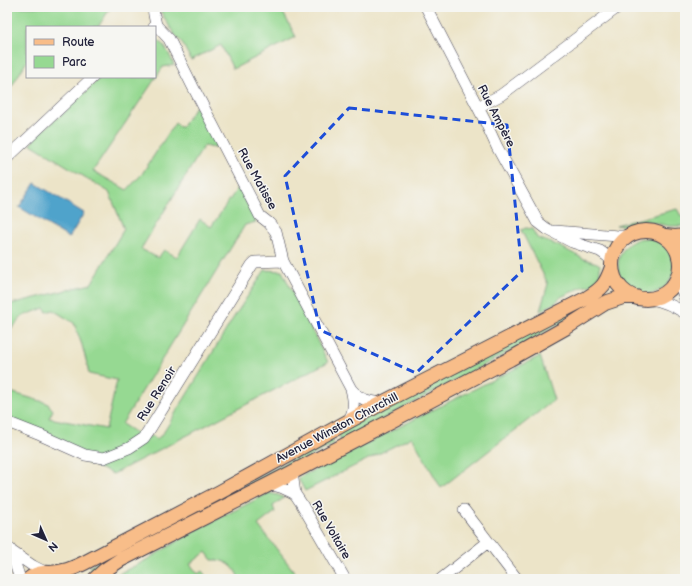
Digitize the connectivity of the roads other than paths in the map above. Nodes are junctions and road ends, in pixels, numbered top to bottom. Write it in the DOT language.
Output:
graph roads {
  1 [pos="153,7"];
  2 [pos="426,7"];
  3 [pos="618,7"];
  4 [pos="155,26"];
  5 [pos="156,27"];
  6 [pos="92,78"];
  7 [pos="478,107"];
  8 [pos="7,158"];
  9 [pos="550,231"];
  10 [pos="636,233"];
  11 [pos="665,236"];
  12 [pos="685,236"];
  13 [pos="283,261"];
  14 [pos="612,264"];
  15 [pos="681,269"];
  16 [pos="636,297"];
  17 [pos="650,299"];
  18 [pos="685,299"];
  19 [pos="685,313"];
  20 [pos="351,389"];
  21 [pos="382,403"];
  22 [pos="348,421"];
  23 [pos="7,422"];
  24 [pos="292,472"];
  25 [pos="268,485"];
  26 [pos="295,494"];
  27 [pos="464,510"];
  28 [pos="488,542"];
  29 [pos="9,549"];
  30 [pos="53,575"];
  31 [pos="20,579"];
  32 [pos="29,579"];
  33 [pos="95,579"];
  34 [pos="345,579"];
  35 [pos="441,579"];
  36 [pos="517,579"];
  1 -- 4 [label="street"];
  2 -- 7 [label="street, Rue Ampère"];
  3 -- 7 [label="street"];
  5 -- 13 [label="street, Rue Matisse"];
  6 -- 8 [label="street"];
  7 -- 9 [label="street, Rue Ampère"];
  9 -- 10 [label="street"];
  9 -- 14 [label="street, Rue Ampère"];
  10 -- 11 [label="main road"];
  10 -- 14 [label="main road"];
  11 -- 12 [label="main road"];
  11 -- 15 [label="main road"];
  13 -- 20 [label="street, Rue Matisse"];
  13 -- 23 [label="street, Rue Renoir"];
  14 -- 16 [label="main road"];
  14 -- 21 [label="main road, Avenue Winston Churchill"];
  15 -- 17 [label="main road"];
  15 -- 18 [label="street"];
  16 -- 17 [label="main road"];
  16 -- 24 [label="main road, Avenue Winston Churchill"];
  17 -- 19 [label="street"];
  20 -- 21 [label="street"];
  20 -- 22 [label="street"];
  21 -- 22 [label="main road, Avenue Winston Churchill"];
  22 -- 30 [label="main road, Avenue Winston Churchill"];
  24 -- 25 [label="main road, Avenue Winston Churchill"];
  24 -- 26 [label="street, Rue Voltaire"];
  25 -- 26 [label="street, Rue Voltaire"];
  25 -- 33 [label="main road, Avenue Winston Churchill"];
  26 -- 34 [label="street, Rue Voltaire"];
  27 -- 28 [label="street"];
  28 -- 35 [label="street"];
  28 -- 36 [label="street"];
  29 -- 30 [label="street"];
  29 -- 31 [label="street"];
  30 -- 32 [label="main road, Avenue Winston Churchill"];
}
